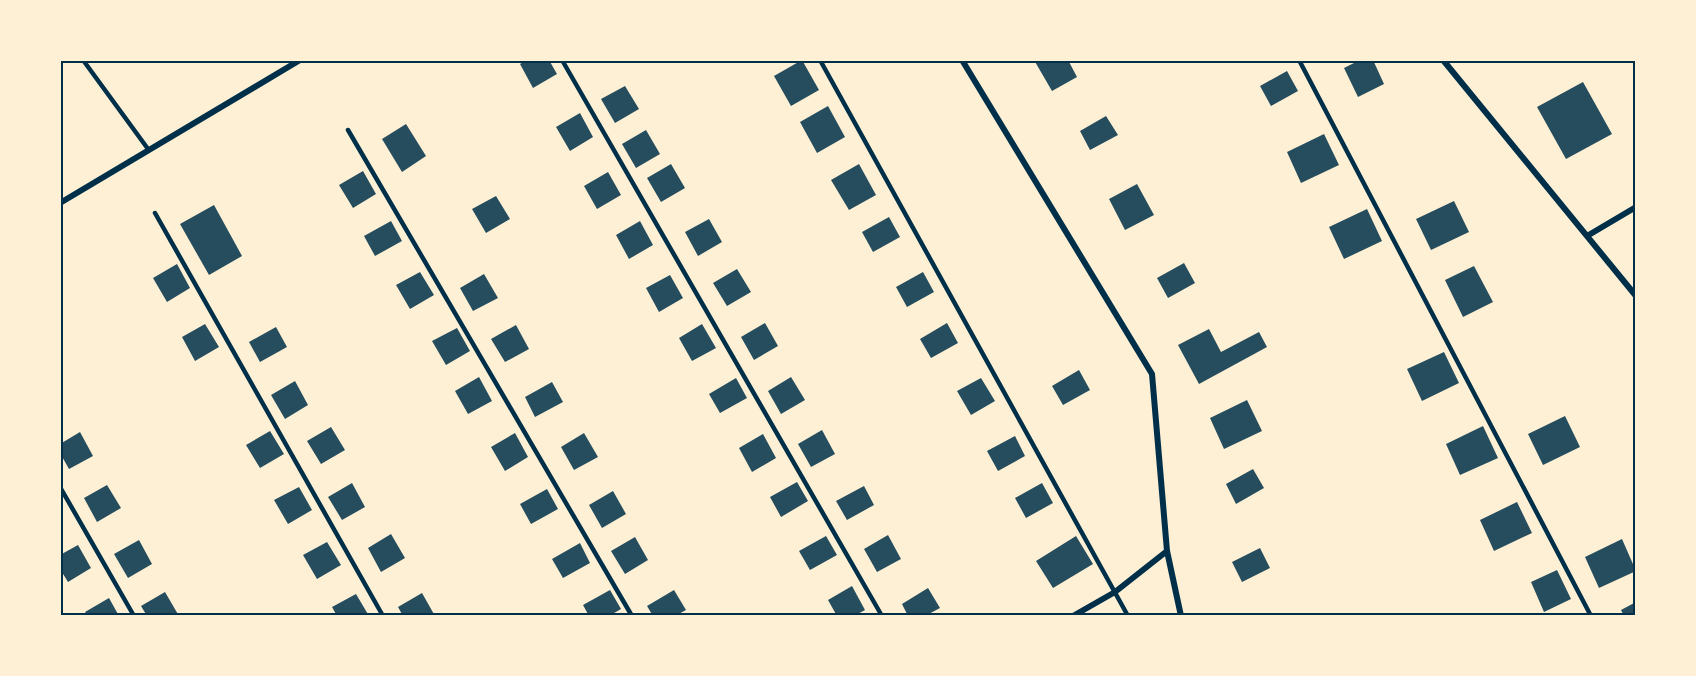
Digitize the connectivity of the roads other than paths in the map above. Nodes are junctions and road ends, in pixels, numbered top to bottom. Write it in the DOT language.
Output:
graph roads {
  1 [pos="83,60"];
  2 [pos="300,60"];
  3 [pos="562,60"];
  4 [pos="820,60"];
  5 [pos="962,60"];
  6 [pos="1299,60"];
  7 [pos="1443,60"];
  8 [pos="348,130"];
  9 [pos="148,149"];
  10 [pos="60,203"];
  11 [pos="1636,207"];
  12 [pos="155,213"];
  13 [pos="1587,236"];
  14 [pos="1636,296"];
  15 [pos="60,487"];
  16 [pos="1167,551"];
  17 [pos="1115,592"];
  18 [pos="134,616"];
  19 [pos="383,616"];
  20 [pos="632,616"];
  21 [pos="882,616"];
  22 [pos="1073,616"];
  23 [pos="1128,616"];
  24 [pos="1181,616"];
  25 [pos="1591,616"];
  1 -- 9 [label="lane"];
  2 -- 9 [label="street"];
  3 -- 21 [label="lane"];
  4 -- 17 [label="lane"];
  5 -- 16 [label="street"];
  6 -- 25 [label="lane"];
  7 -- 13 [label="street"];
  8 -- 20 [label="lane"];
  9 -- 10 [label="street"];
  11 -- 13 [label="street"];
  12 -- 19 [label="lane"];
  13 -- 14 [label="street"];
  15 -- 18 [label="lane"];
  16 -- 17 [label="street"];
  16 -- 24 [label="street"];
  17 -- 22 [label="street"];
  17 -- 23 [label="lane"];
}
